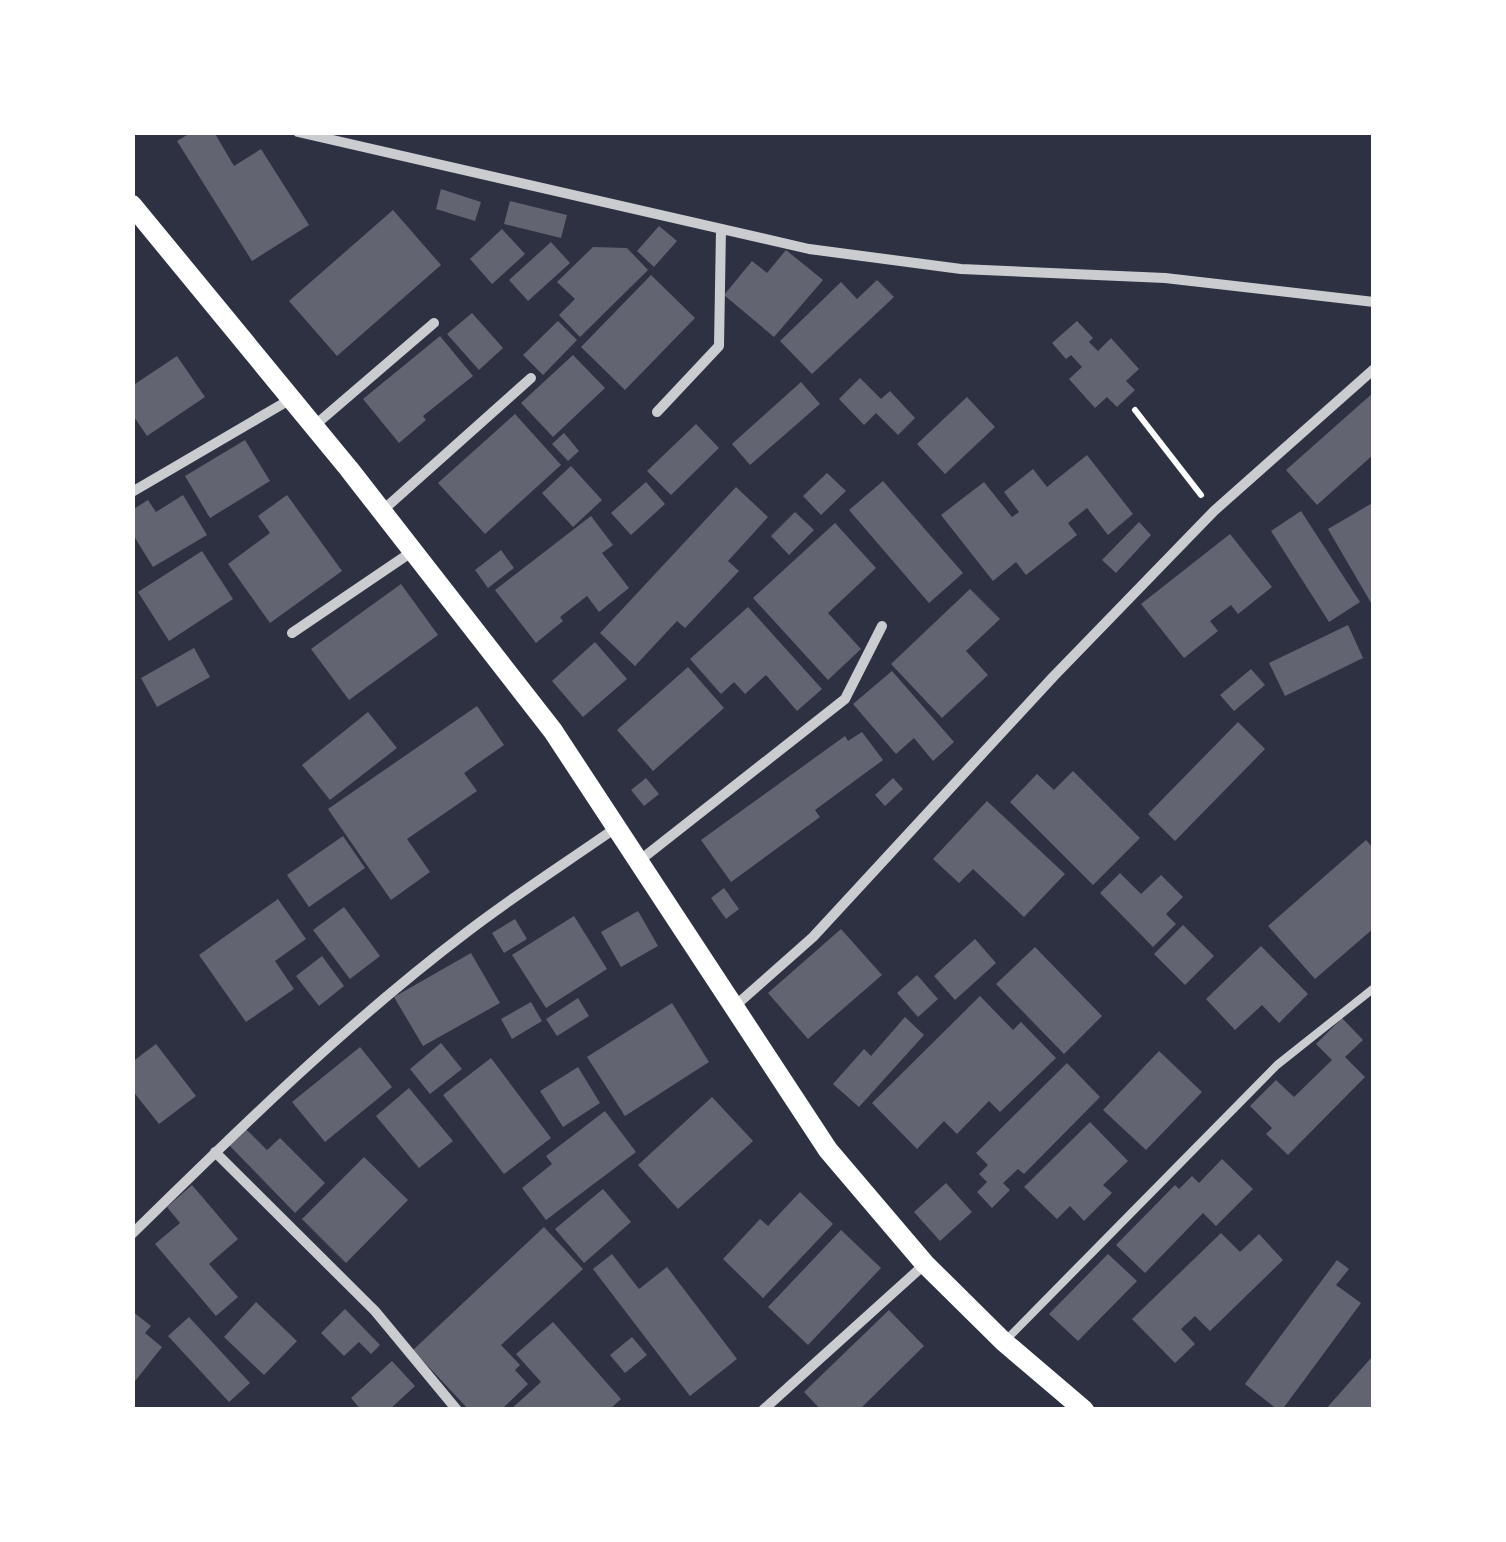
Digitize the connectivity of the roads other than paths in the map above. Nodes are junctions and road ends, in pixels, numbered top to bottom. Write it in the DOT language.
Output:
graph roads {
  1 [pos="298,132"];
  2 [pos="132,205"];
  3 [pos="721,229"];
  4 [pos="1374,302"];
  5 [pos="434,324"];
  6 [pos="1374,368"];
  7 [pos="531,378"];
  8 [pos="291,398"];
  9 [pos="657,412"];
  10 [pos="314,426"];
  11 [pos="132,492"];
  12 [pos="382,512"];
  13 [pos="413,551"];
  14 [pos="882,626"];
  15 [pos="292,633"];
  16 [pos="617,827"];
  17 [pos="639,861"];
  18 [pos="1374,988"];
  19 [pos="734,1007"];
  20 [pos="215,1152"];
  21 [pos="132,1234"];
  22 [pos="925,1264"];
  23 [pos="1004,1342"];
  24 [pos="456,1410"];
  25 [pos="763,1410"];
  26 [pos="1084,1410"];
  1 -- 3 [label="street"];
  2 -- 8 [label="main road"];
  3 -- 4 [label="street"];
  3 -- 9 [label="street"];
  5 -- 10 [label="street"];
  6 -- 19 [label="street"];
  7 -- 12 [label="street"];
  8 -- 10 [label="main road"];
  8 -- 11 [label="street"];
  10 -- 12 [label="main road"];
  12 -- 13 [label="main road"];
  13 -- 15 [label="street"];
  13 -- 16 [label="main road"];
  14 -- 17 [label="street"];
  16 -- 17 [label="main road"];
  16 -- 20 [label="street"];
  17 -- 19 [label="main road"];
  18 -- 23 [label="lane"];
  19 -- 22 [label="main road"];
  20 -- 21 [label="street"];
  20 -- 24 [label="street"];
  22 -- 23 [label="main road"];
  22 -- 25 [label="street"];
  23 -- 26 [label="main road"];
}
